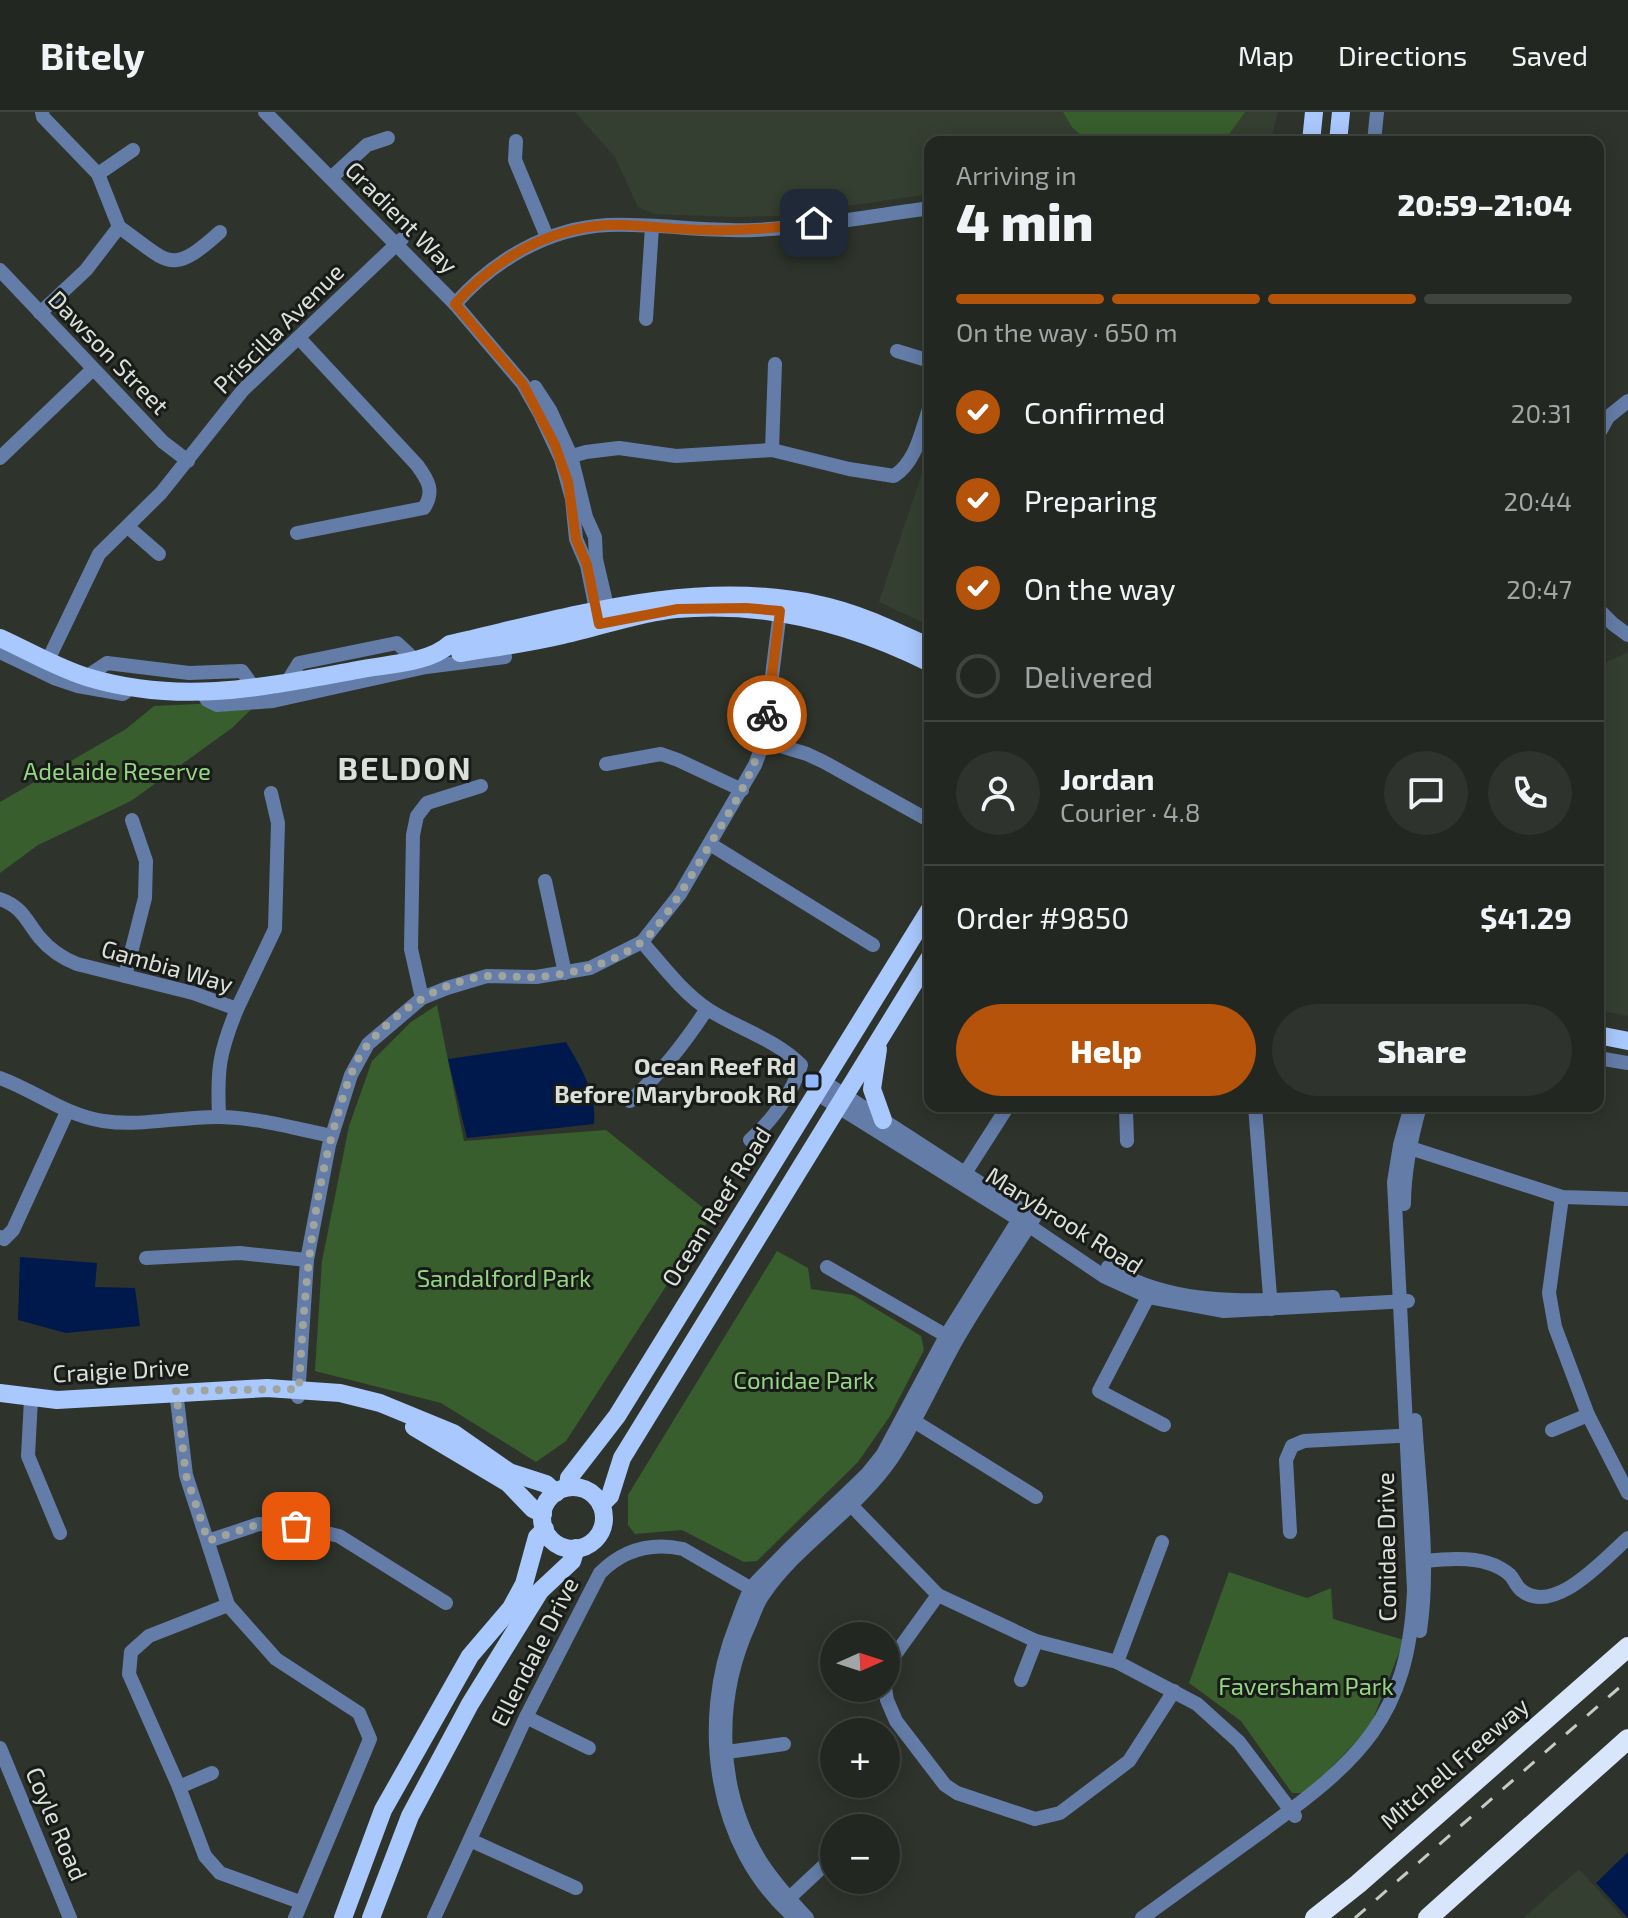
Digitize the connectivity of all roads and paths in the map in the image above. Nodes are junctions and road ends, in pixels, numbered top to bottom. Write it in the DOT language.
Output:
graph roads {
  1 [pos="42,112"];
  2 [pos="265,112"];
  3 [pos="279,112"];
  4 [pos="1314,112"];
  5 [pos="1341,112"];
  6 [pos="1377,112"];
  7 [pos="1312,136"];
  8 [pos="1339,136"];
  9 [pos="1375,136"];
  10 [pos="388,138"];
  11 [pos="516,141"];
  12 [pos="133,150"];
  13 [pos="98,174"];
  14 [pos="334,175"];
  15 [pos="924,209"];
  16 [pos="119,227"];
  17 [pos="652,227"];
  18 [pos="220,232"];
  19 [pos="547,237"];
  20 [pos="399,242"];
  21 [pos="0,270"];
  22 [pos="458,300"];
  23 [pos="40,313"];
  24 [pos="646,319"];
  25 [pos="299,338"];
  26 [pos="897,351"];
  27 [pos="924,359"];
  28 [pos="775,364"];
  29 [pos="93,369"];
  30 [pos="1628,401"];
  31 [pos="1604,413"];
  32 [pos="924,424"];
  33 [pos="772,450"];
  34 [pos="566,457"];
  35 [pos="0,458"];
  36 [pos="188,461"];
  37 [pos="128,527"];
  38 [pos="297,533"];
  39 [pos="159,554"];
  40 [pos="780,605"];
  41 [pos="1604,615"];
  42 [pos="603,616"];
  43 [pos="1628,635"];
  44 [pos="1,639"];
  45 [pos="924,644"];
  46 [pos="505,657"];
  47 [pos="414,659"];
  48 [pos="48,660"];
  49 [pos="924,660"];
  50 [pos="381,671"];
  51 [pos="86,677"];
  52 [pos="286,684"];
  53 [pos="134,687"];
  54 [pos="255,689"];
  55 [pos="203,693"];
  56 [pos="764,741"];
  57 [pos="606,764"];
  58 [pos="481,786"];
  59 [pos="742,790"];
  60 [pos="271,793"];
  61 [pos="924,818"];
  62 [pos="132,820"];
  63 [pos="710,844"];
  64 [pos="545,881"];
  65 [pos="0,899"];
  66 [pos="924,919"];
  67 [pos="642,942"];
  68 [pos="873,945"];
  69 [pos="924,967"];
  70 [pos="565,973"];
  71 [pos="125,976"];
  72 [pos="422,998"];
  73 [pos="237,1009"];
  74 [pos="707,1009"];
  75 [pos="1604,1028"];
  76 [pos="1628,1032"];
  77 [pos="1604,1036"];
  78 [pos="880,1038"];
  79 [pos="1628,1041"];
  80 [pos="1604,1046"];
  81 [pos="1628,1051"];
  82 [pos="1604,1059"];
  83 [pos="1628,1063"];
  84 [pos="0,1078"];
  85 [pos="819,1087"];
  86 [pos="630,1101"];
  87 [pos="841,1101"];
  88 [pos="67,1112"];
  89 [pos="1004,1112"];
  90 [pos="1126,1112"];
  91 [pos="1255,1112"];
  92 [pos="1410,1112"];
  93 [pos="1418,1112"];
  94 [pos="219,1117"];
  95 [pos="883,1120"];
  96 [pos="331,1136"];
  97 [pos="750,1140"];
  98 [pos="1127,1141"];
  99 [pos="1405,1146"];
  100 [pos="962,1177"];
  101 [pos="1562,1197"];
  102 [pos="1628,1199"];
  103 [pos="1026,1219"];
  104 [pos="0,1237"];
  105 [pos="146,1258"];
  106 [pos="307,1260"];
  107 [pos="827,1267"];
  108 [pos="1151,1292"];
  109 [pos="1404,1296"];
  110 [pos="1270,1305"];
  111 [pos="951,1339"];
  112 [pos="0,1393"];
  113 [pos="298,1393"];
  114 [pos="176,1396"];
  115 [pos="0,1402"];
  116 [pos="31,1403"];
  117 [pos="1588,1415"];
  118 [pos="910,1418"];
  119 [pos="1164,1425"];
  120 [pos="1552,1430"];
  121 [pos="1411,1435"];
  122 [pos="562,1490"];
  123 [pos="1628,1493"];
  124 [pos="1036,1497"];
  125 [pos="848,1502"];
  126 [pos="601,1505"];
  127 [pos="544,1522"];
  128 [pos="1290,1532"];
  129 [pos="60,1533"];
  130 [pos="1628,1538"];
  131 [pos="208,1541"];
  132 [pos="1162,1542"];
  133 [pos="576,1548"];
  134 [pos="1418,1561"];
  135 [pos="757,1592"];
  136 [pos="938,1595"];
  137 [pos="446,1603"];
  138 [pos="228,1605"];
  139 [pos="1036,1641"];
  140 [pos="1628,1647"];
  141 [pos="900,1648"];
  142 [pos="1117,1662"];
  143 [pos="1021,1680"];
  144 [pos="1174,1691"];
  145 [pos="888,1702"];
  146 [pos="526,1717"];
  147 [pos="1628,1739"];
  148 [pos="784,1744"];
  149 [pos="0,1748"];
  150 [pos="589,1748"];
  151 [pos="721,1753"];
  152 [pos="212,1773"];
  153 [pos="179,1787"];
  154 [pos="1293,1813"];
  155 [pos="470,1840"];
  156 [pos="820,1869"];
  157 [pos="576,1888"];
  158 [pos="300,1902"];
  159 [pos="785,1902"];
  160 [pos="70,1918"];
  161 [pos="295,1918"];
  162 [pos="343,1918"];
  163 [pos="371,1918"];
  164 [pos="434,1918"];
  165 [pos="795,1918"];
  166 [pos="807,1918"];
  167 [pos="1142,1918"];
  168 [pos="1156,1918"];
  169 [pos="1315,1918"];
  170 [pos="1428,1918"];
  1 -- 13 [label="street"];
  2 -- 14 [label="street, Gradient Way"];
  3 -- 14 [label="street, Gradient Way"];
  4 -- 7 [label="main road"];
  5 -- 8 [label="main road"];
  6 -- 9 [label="street"];
  10 -- 14 [label="street"];
  11 -- 19 [label="street"];
  12 -- 13 [label="street"];
  13 -- 16 [label="street"];
  14 -- 20 [label="street, Gradient Way"];
  15 -- 17 [label="street"];
  16 -- 18 [label="street"];
  16 -- 23 [label="street"];
  17 -- 19 [label="street"];
  17 -- 24 [label="street"];
  19 -- 22 [label="street"];
  20 -- 22 [label="street, Gradient Way"];
  20 -- 25 [label="street, Priscilla Avenue"];
  21 -- 23 [label="street, Dawson Street"];
  22 -- 34 [label="street, Gradient Way"];
  23 -- 29 [label="street, Dawson Street"];
  25 -- 36 [label="street, Priscilla Avenue"];
  25 -- 38 [label="street"];
  26 -- 27 [label="street"];
  28 -- 33 [label="street"];
  29 -- 35 [label="street"];
  29 -- 36 [label="street, Dawson Street"];
  30 -- 31 [label="street"];
  32 -- 33 [label="street"];
  33 -- 34 [label="street"];
  34 -- 42 [label="street, Gradient Way"];
  36 -- 37 [label="street, Priscilla Avenue"];
  37 -- 39 [label="street"];
  37 -- 48 [label="street, Priscilla Avenue"];
  40 -- 42 [label="main road"];
  40 -- 45 [label="main road"];
  40 -- 49 [label="main road"];
  40 -- 56 [label="street"];
  41 -- 43 [label="street"];
  42 -- 47 [label="main road"];
  44 -- 48 [label="main road"];
  44 -- 53 [label="street"];
  46 -- 50 [label="street"];
  47 -- 50 [label="main road"];
  47 -- 52 [label="street"];
  48 -- 51 [label="main road"];
  50 -- 52 [label="main road"];
  50 -- 55 [label="street"];
  51 -- 53 [label="main road"];
  51 -- 54 [label="street"];
  52 -- 54 [label="main road"];
  53 -- 55 [label="main road"];
  54 -- 55 [label="main road"];
  56 -- 59 [label="street"];
  56 -- 61 [label="street"];
  57 -- 59 [label="street"];
  58 -- 72 [label="street"];
  59 -- 63 [label="street"];
  60 -- 73 [label="street"];
  62 -- 71 [label="street"];
  63 -- 67 [label="street"];
  63 -- 68 [label="street"];
  64 -- 70 [label="street"];
  65 -- 71 [label="street, Gambia Way"];
  66 -- 85 [label="main road, Ocean Reef Road"];
  67 -- 70 [label="street"];
  67 -- 74 [label="street"];
  69 -- 78 [label="main road, Ocean Reef Road"];
  70 -- 72 [label="street"];
  71 -- 73 [label="street, Gambia Way"];
  72 -- 96 [label="street"];
  73 -- 94 [label="street, Gambia Way"];
  74 -- 86 [label="street"];
  74 -- 97 [label="street"];
  75 -- 76 [label="street"];
  77 -- 79 [label="main road"];
  78 -- 87 [label="main road, Ocean Reef Road"];
  78 -- 95 [label="main road"];
  80 -- 81 [label="main road"];
  82 -- 83 [label="street"];
  84 -- 88 [label="street"];
  85 -- 87 [label="street, Marybrook Road"];
  85 -- 122 [label="main road, Ocean Reef Road"];
  87 -- 95 [label="street, Marybrook Road"];
  87 -- 100 [label="street, Marybrook Road"];
  87 -- 126 [label="main road, Ocean Reef Road"];
  88 -- 94 [label="street"];
  88 -- 104 [label="street"];
  89 -- 100 [label="street"];
  90 -- 98 [label="street"];
  91 -- 110 [label="street"];
  92 -- 99 [label="street, Conidae Drive"];
  93 -- 99 [label="street, Conidae Drive"];
  94 -- 96 [label="street"];
  95 -- 100 [label="street, Marybrook Road"];
  96 -- 106 [label="street"];
  99 -- 101 [label="street"];
  99 -- 109 [label="street, Conidae Drive"];
  100 -- 103 [label="street, Marybrook Road"];
  101 -- 102 [label="street"];
  101 -- 117 [label="street"];
  103 -- 108 [label="street, Marybrook Road"];
  103 -- 111 [label="street"];
  105 -- 106 [label="street"];
  106 -- 113 [label="street"];
  107 -- 111 [label="street"];
  108 -- 110 [label="street, Marybrook Road"];
  108 -- 119 [label="street"];
  109 -- 110 [label="street, Marybrook Road"];
  109 -- 121 [label="street, Conidae Drive"];
  111 -- 118 [label="street"];
  112 -- 116 [label="main road, Craigie Drive"];
  113 -- 114 [label="main road, Craigie Drive"];
  113 -- 122 [label="main road, Craigie Drive"];
  113 -- 127 [label="main road, Craigie Drive"];
  114 -- 116 [label="main road, Craigie Drive"];
  114 -- 131 [label="street"];
  115 -- 116 [label="main road, Craigie Drive"];
  116 -- 129 [label="street"];
  117 -- 120 [label="street"];
  117 -- 123 [label="street"];
  118 -- 124 [label="street"];
  118 -- 125 [label="street"];
  121 -- 128 [label="street"];
  121 -- 134 [label="street, Conidae Drive"];
  122 -- 126 [label="main road"];
  122 -- 127 [label="main road"];
  125 -- 135 [label="street"];
  125 -- 136 [label="street"];
  126 -- 133 [label="main road"];
  127 -- 133 [label="main road"];
  127 -- 162 [label="main road"];
  130 -- 134 [label="street"];
  131 -- 137 [label="street"];
  131 -- 138 [label="street"];
  132 -- 142 [label="street"];
  133 -- 163 [label="main road"];
  134 -- 154 [label="street, Conidae Drive"];
  135 -- 146 [label="street, Ellendale Drive"];
  135 -- 151 [label="street"];
  136 -- 139 [label="street"];
  136 -- 141 [label="street"];
  138 -- 153 [label="street"];
  138 -- 158 [label="street"];
  139 -- 142 [label="street"];
  139 -- 143 [label="street"];
  140 -- 169 [label="highway, Mitchell Freeway"];
  142 -- 144 [label="street"];
  144 -- 145 [label="street"];
  144 -- 154 [label="street"];
  146 -- 150 [label="street"];
  146 -- 155 [label="street, Ellendale Drive"];
  147 -- 170 [label="highway"];
  148 -- 151 [label="street"];
  149 -- 160 [label="street, Coyle Road"];
  151 -- 159 [label="street"];
  152 -- 153 [label="street"];
  153 -- 158 [label="street"];
  154 -- 167 [label="street, Conidae Drive"];
  154 -- 168 [label="street, Conidae Drive"];
  155 -- 157 [label="street"];
  155 -- 164 [label="street, Ellendale Drive"];
  156 -- 159 [label="street"];
  158 -- 161 [label="street"];
  159 -- 165 [label="street"];
  159 -- 166 [label="street"];
}
